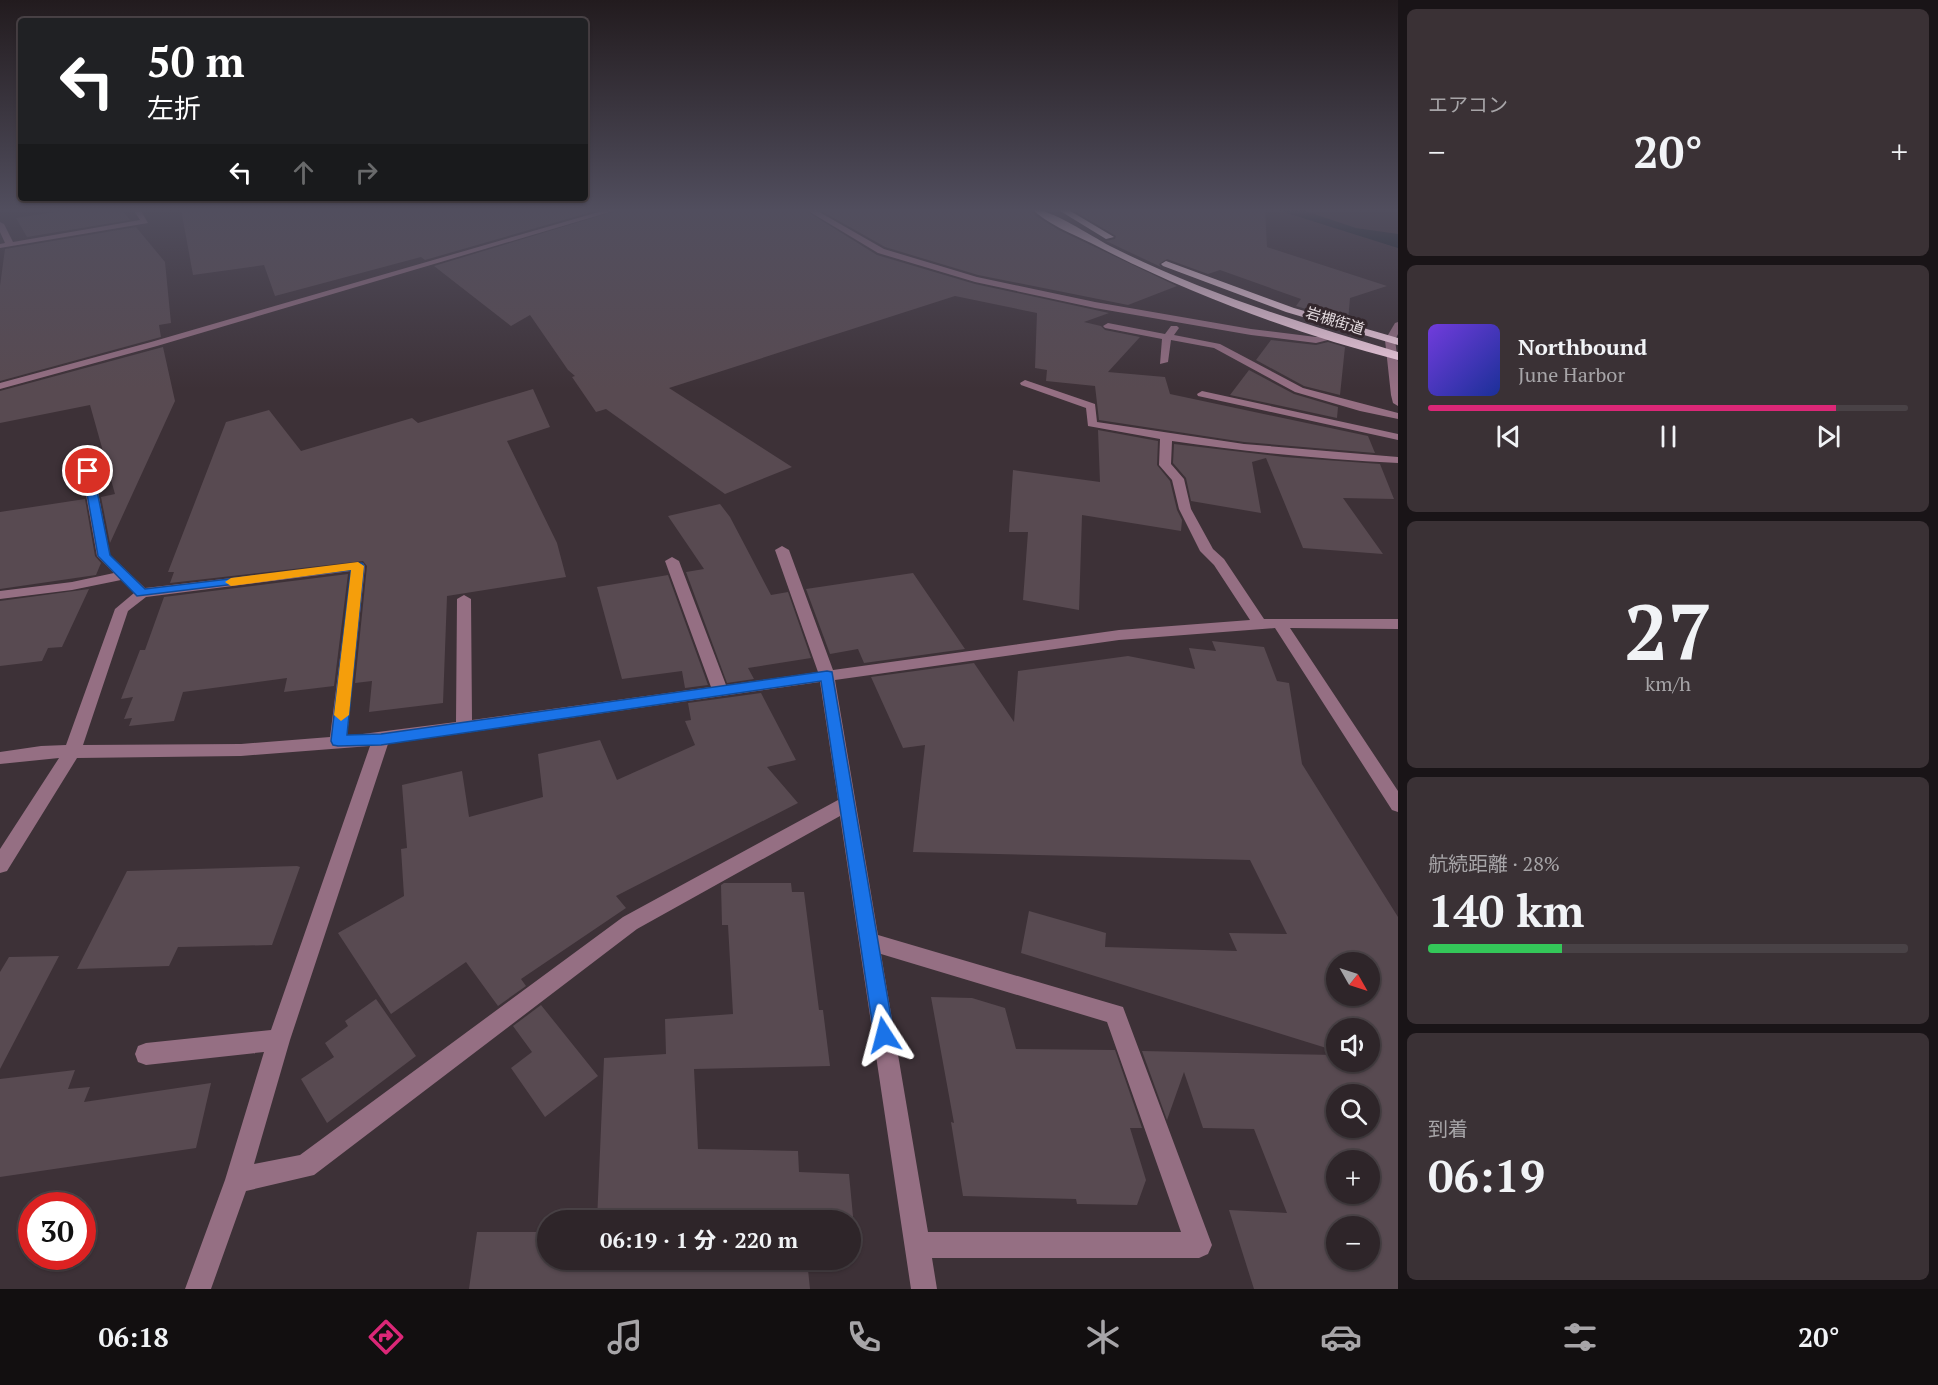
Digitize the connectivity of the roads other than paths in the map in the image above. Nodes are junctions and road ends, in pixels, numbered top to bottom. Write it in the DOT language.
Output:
graph roads {
  1 [pos="410,269"];
  2 [pos="942,269"];
  3 [pos="1149,269"];
  4 [pos="1180,269"];
  5 [pos="1178,320"];
  6 [pos="1398,324"];
  7 [pos="1108,326"];
  8 [pos="1170,337"];
  9 [pos="1335,338"];
  10 [pos="1394,341"];
  11 [pos="1396,355"];
  12 [pos="1163,362"];
  13 [pos="1025,383"];
  14 [pos="0,386"];
  15 [pos="1202,394"];
  16 [pos="1398,403"];
  17 [pos="1398,416"];
  18 [pos="1398,437"];
  19 [pos="1166,438"];
  20 [pos="84,450"];
  21 [pos="1398,460"];
  22 [pos="782,550"];
  23 [pos="672,561"];
  24 [pos="124,575"];
  25 [pos="142,593"];
  26 [pos="0,595"];
  27 [pos="464,599"];
  28 [pos="1279,623"];
  29 [pos="1260,624"];
  30 [pos="1398,624"];
  31 [pos="827,676"];
  32 [pos="720,690"];
  33 [pos="464,726"];
  34 [pos="381,739"];
  35 [pos="338,741"];
  36 [pos="72,752"];
  37 [pos="0,758"];
  38 [pos="848,803"];
  39 [pos="1398,805"];
  40 [pos="0,865"];
  41 [pos="870,942"];
  42 [pos="279,1040"];
  43 [pos="146,1054"];
  44 [pos="237,1180"];
  45 [pos="917,1245"];
  46 [pos="198,1289"];
  47 [pos="924,1289"];
  1 -- 14 [label="street"];
  2 -- 5 [label="street"];
  3 -- 9 [label="highway, 岩槻街道"];
  4 -- 10 [label="highway, 岩槻街道"];
  5 -- 8 [label="street"];
  5 -- 9 [label="street"];
  6 -- 10 [label="street"];
  7 -- 8 [label="street"];
  8 -- 12 [label="street"];
  8 -- 17 [label="street"];
  9 -- 11 [label="highway, 岩槻街道"];
  10 -- 11 [label="street"];
  11 -- 16 [label="street"];
  13 -- 19 [label="street"];
  15 -- 18 [label="street"];
  19 -- 21 [label="street"];
  19 -- 29 [label="street"];
  20 -- 24 [label="street"];
  22 -- 31 [label="street"];
  23 -- 32 [label="street"];
  24 -- 25 [label="street"];
  24 -- 26 [label="street"];
  25 -- 35 [label="street"];
  25 -- 36 [label="street"];
  27 -- 33 [label="street"];
  28 -- 29 [label="street"];
  28 -- 30 [label="street"];
  28 -- 39 [label="street"];
  29 -- 31 [label="street"];
  31 -- 32 [label="street"];
  31 -- 38 [label="street"];
  32 -- 33 [label="street"];
  33 -- 34 [label="street"];
  34 -- 35 [label="street"];
  34 -- 42 [label="street"];
  35 -- 36 [label="street"];
  36 -- 37 [label="street"];
  36 -- 40 [label="street"];
  38 -- 41 [label="street"];
  38 -- 44 [label="street"];
  41 -- 45 [label="street"];
  41 -- 45 [label="street"];
  42 -- 43 [label="street"];
  42 -- 44 [label="street"];
  44 -- 46 [label="street"];
  45 -- 47 [label="street"];
}
